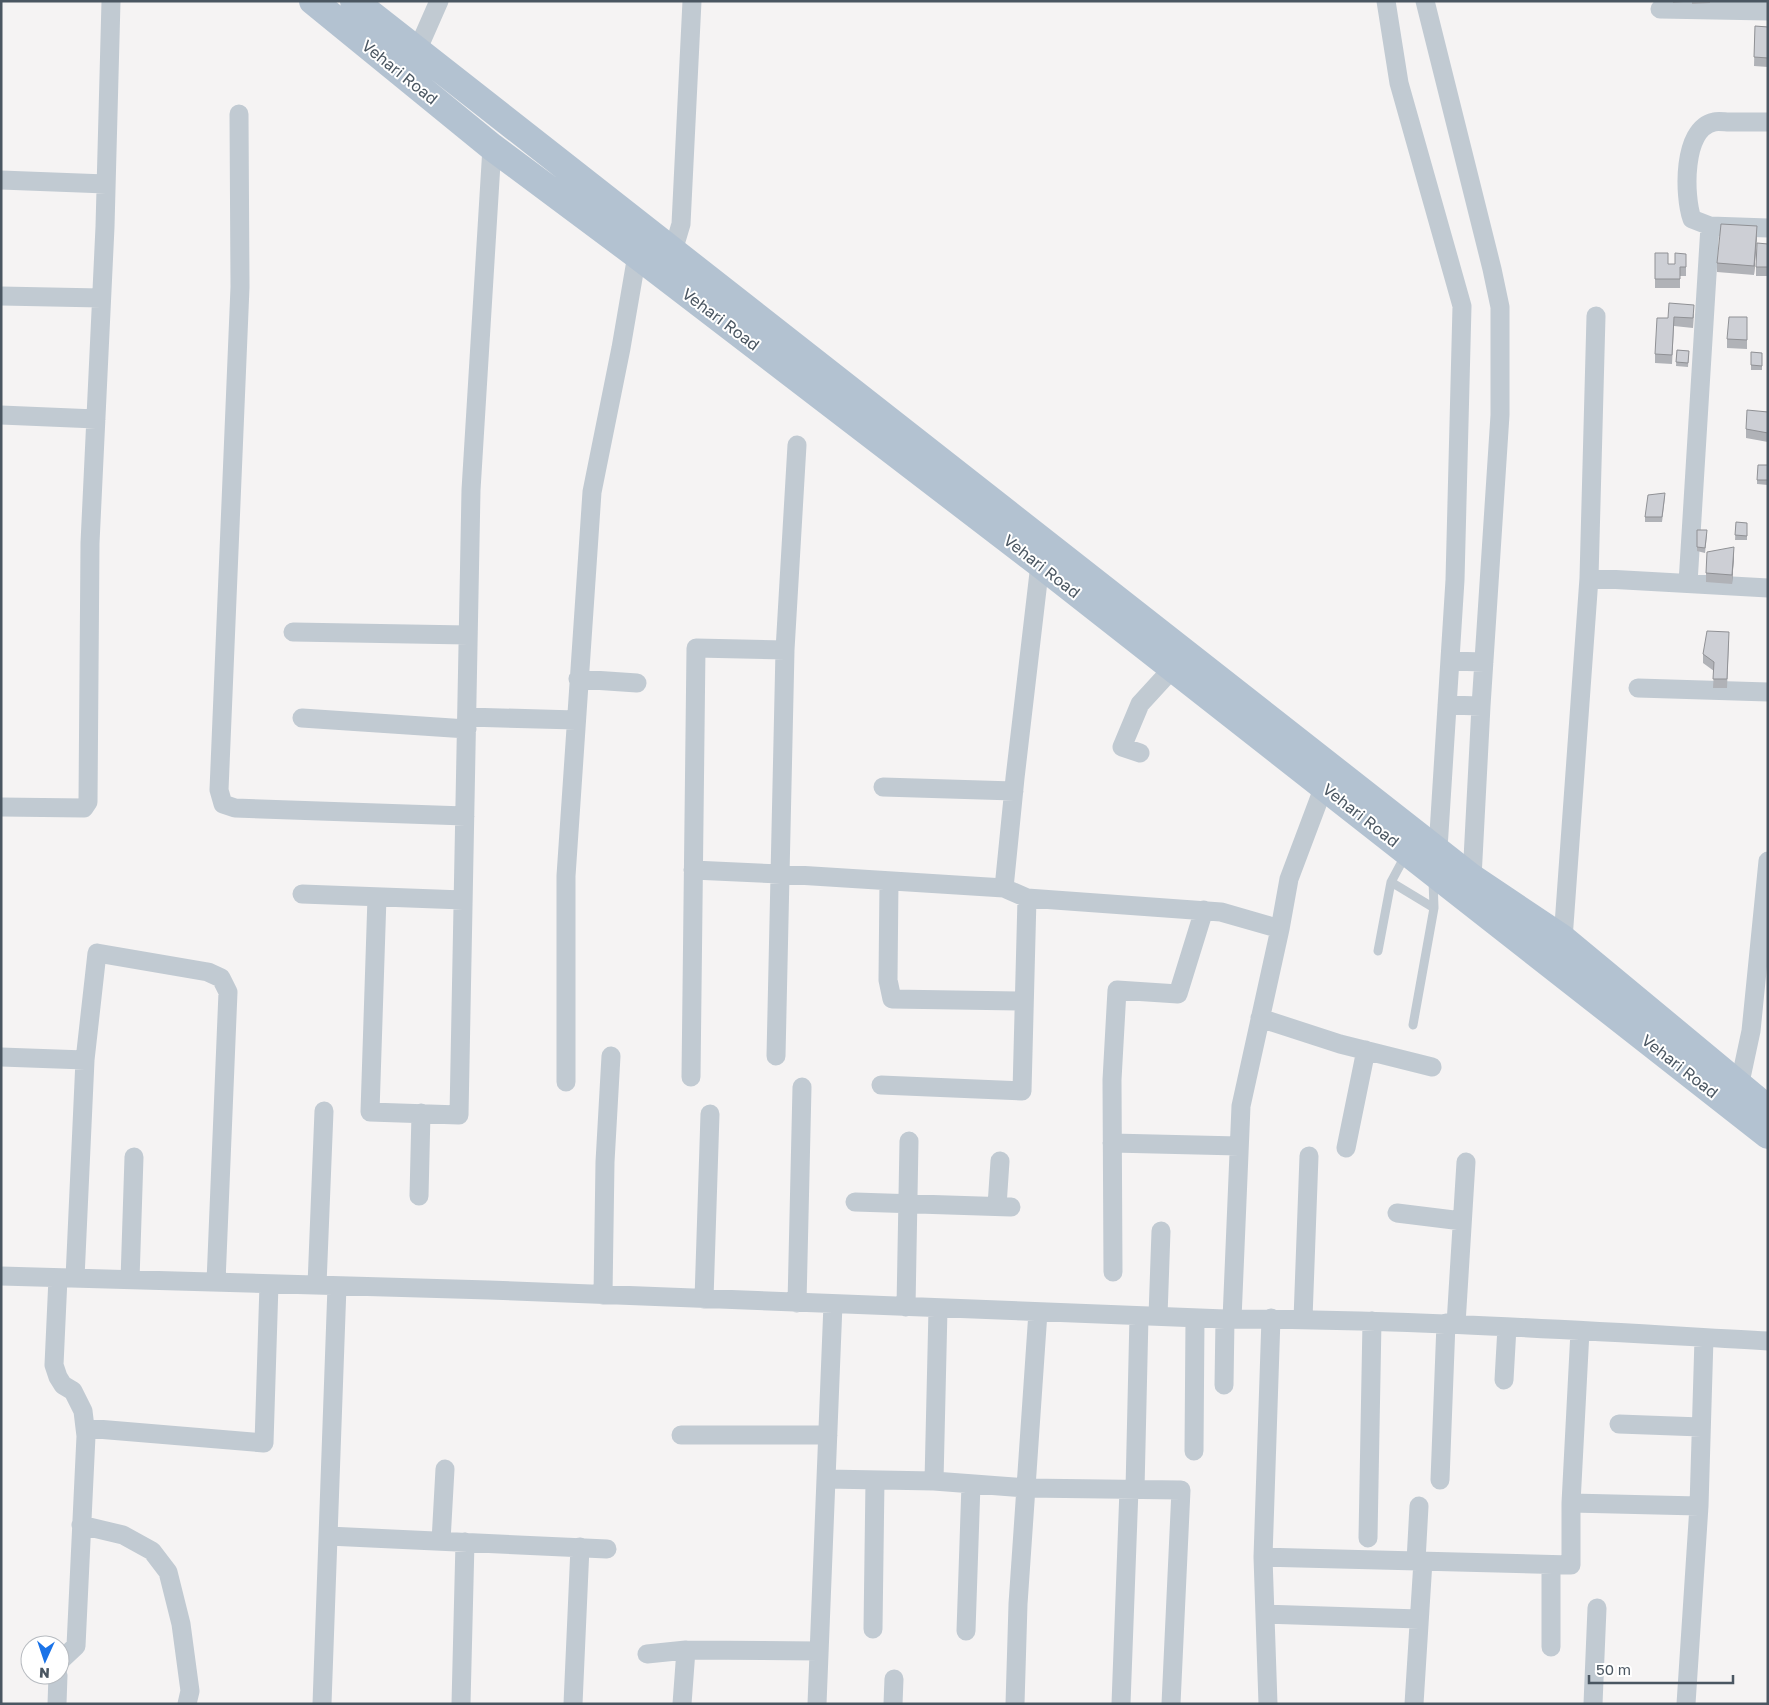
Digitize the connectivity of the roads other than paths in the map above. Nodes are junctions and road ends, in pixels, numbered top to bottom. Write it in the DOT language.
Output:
graph roads {
  1 [pos="111,1"];
  2 [pos="314,1"];
  3 [pos="354,1"];
  4 [pos="439,1"];
  5 [pos="692,1"];
  6 [pos="1386,1"];
  7 [pos="1425,1"];
  8 [pos="1660,9"];
  9 [pos="1768,11"];
  10 [pos="417,51"];
  11 [pos="240,114"];
  12 [pos="1768,122"];
  13 [pos="492,147"];
  14 [pos="1,180"];
  15 [pos="106,184"];
  16 [pos="1710,226"];
  17 [pos="1768,228"];
  18 [pos="673,251"];
  19 [pos="637,255"];
  20 [pos="1,296"];
  21 [pos="102,298"];
  22 [pos="1596,316"];
  23 [pos="1,415"];
  24 [pos="96,419"];
  25 [pos="797,445"];
  26 [pos="1040,564"];
  27 [pos="1589,578"];
  28 [pos="1688,584"];
  29 [pos="1768,588"];
  30 [pos="293,632"];
  31 [pos="468,635"];
  32 [pos="785,650"];
  33 [pos="1450,661"];
  34 [pos="1484,662"];
  35 [pos="1173,668"];
  36 [pos="578,679"];
  37 [pos="637,682"];
  38 [pos="1638,688"];
  39 [pos="1768,692"];
  40 [pos="1447,706"];
  41 [pos="1481,706"];
  42 [pos="302,718"];
  43 [pos="576,720"];
  44 [pos="467,723"];
  45 [pos="1140,753"];
  46 [pos="1324,786"];
  47 [pos="883,787"];
  48 [pos="1014,791"];
  49 [pos="1,807"];
  50 [pos="464,816"];
  51 [pos="1407,852"];
  52 [pos="1768,861"];
  53 [pos="693,870"];
  54 [pos="781,874"];
  55 [pos="1450,875"];
  56 [pos="889,881"];
  57 [pos="1391,882"];
  58 [pos="1004,888"];
  59 [pos="302,894"];
  60 [pos="378,897"];
  61 [pos="1027,898"];
  62 [pos="463,900"];
  63 [pos="1434,908"];
  64 [pos="1204,910"];
  65 [pos="1280,929"];
  66 [pos="1563,939"];
  67 [pos="1378,951"];
  68 [pos="1024,1001"];
  69 [pos="1260,1018"];
  70 [pos="1413,1025"];
  71 [pos="1366,1050"];
  72 [pos="611,1056"];
  73 [pos="776,1056"];
  74 [pos="1,1057"];
  75 [pos="85,1060"];
  76 [pos="1432,1067"];
  77 [pos="691,1076"];
  78 [pos="566,1082"];
  79 [pos="881,1085"];
  80 [pos="1739,1087"];
  81 [pos="802,1088"];
  82 [pos="1768,1109"];
  83 [pos="324,1111"];
  84 [pos="421,1113"];
  85 [pos="710,1114"];
  86 [pos="1768,1135"];
  87 [pos="908,1141"];
  88 [pos="1112,1143"];
  89 [pos="1239,1146"];
  90 [pos="1346,1148"];
  91 [pos="1309,1156"];
  92 [pos="134,1157"];
  93 [pos="1000,1161"];
  94 [pos="1466,1162"];
  95 [pos="419,1196"];
  96 [pos="855,1202"];
  97 [pos="908,1203"];
  98 [pos="1398,1213"];
  99 [pos="1462,1221"];
  100 [pos="1162,1231"];
  101 [pos="1113,1272"];
  102 [pos="1,1276"];
  103 [pos="67,1278"];
  104 [pos="130,1280"];
  105 [pos="216,1282"];
  106 [pos="268,1284"];
  107 [pos="317,1285"];
  108 [pos="337,1286"];
  109 [pos="603,1295"];
  110 [pos="704,1299"];
  111 [pos="797,1303"];
  112 [pos="833,1304"];
  113 [pos="906,1307"];
  114 [pos="938,1309"];
  115 [pos="1038,1312"];
  116 [pos="1139,1316"];
  117 [pos="1158,1316"];
  118 [pos="1195,1318"];
  119 [pos="1271,1318"];
  120 [pos="1229,1319"];
  121 [pos="1303,1319"];
  122 [pos="1372,1321"];
  123 [pos="1451,1324"];
  124 [pos="1507,1327"];
  125 [pos="1580,1331"];
  126 [pos="1704,1338"];
  127 [pos="1768,1341"];
  128 [pos="1504,1380"];
  129 [pos="1224,1385"];
  130 [pos="1619,1424"];
  131 [pos="1701,1427"];
  132 [pos="85,1428"];
  133 [pos="681,1435"];
  134 [pos="828,1435"];
  135 [pos="1194,1451"];
  136 [pos="445,1469"];
  137 [pos="827,1479"];
  138 [pos="876,1480"];
  139 [pos="1440,1480"];
  140 [pos="934,1481"];
  141 [pos="971,1484"];
  142 [pos="1026,1488"];
  143 [pos="1132,1489"];
  144 [pos="1571,1503"];
  145 [pos="1419,1506"];
  146 [pos="1700,1506"];
  147 [pos="81,1525"];
  148 [pos="328,1536"];
  149 [pos="1368,1538"];
  150 [pos="441,1541"];
  151 [pos="465,1542"];
  152 [pos="580,1547"];
  153 [pos="607,1549"];
  154 [pos="1263,1557"];
  155 [pos="1419,1561"];
  156 [pos="1551,1565"];
  157 [pos="1597,1608"];
  158 [pos="1265,1614"];
  159 [pos="1419,1619"];
  160 [pos="874,1630"];
  161 [pos="966,1632"];
  162 [pos="1551,1647"];
  163 [pos="686,1650"];
  164 [pos="819,1651"];
  165 [pos="70,1652"];
  166 [pos="647,1654"];
  167 [pos="894,1678"];
  168 [pos="58,1685"];
  169 [pos="57,1704"];
  170 [pos="187,1704"];
  171 [pos="322,1704"];
  172 [pos="461,1704"];
  173 [pos="573,1704"];
  174 [pos="682,1704"];
  175 [pos="817,1704"];
  176 [pos="893,1704"];
  177 [pos="1015,1704"];
  178 [pos="1121,1704"];
  179 [pos="1171,1704"];
  180 [pos="1268,1704"];
  181 [pos="1414,1704"];
  182 [pos="1593,1704"];
  183 [pos="1686,1704"];
  1 -- 15 [label="street"];
  2 -- 13 [label="main road, Vehari Road"];
  3 -- 10 [label="main road, Vehari Road"];
  4 -- 10 [label="street"];
  5 -- 18 [label="street"];
  6 -- 33 [label="street"];
  7 -- 34 [label="street"];
  8 -- 9 [label="street"];
  10 -- 18 [label="main road, Vehari Road"];
  11 -- 50 [label="street"];
  12 -- 16 [label="street"];
  13 -- 19 [label="main road, Vehari Road"];
  13 -- 31 [label="street"];
  14 -- 15 [label="street"];
  15 -- 21 [label="street"];
  16 -- 17 [label="street"];
  16 -- 28 [label="street"];
  18 -- 55 [label="main road, Vehari Road"];
  19 -- 26 [label="main road, Vehari Road"];
  19 -- 36 [label="street"];
  20 -- 21 [label="street"];
  21 -- 24 [label="street"];
  22 -- 27 [label="street"];
  23 -- 24 [label="street"];
  24 -- 49 [label="street"];
  25 -- 32 [label="street"];
  26 -- 35 [label="main road, Vehari Road"];
  26 -- 48 [label="street"];
  27 -- 28 [label="street"];
  27 -- 66 [label="street"];
  28 -- 29 [label="street"];
  30 -- 31 [label="street"];
  31 -- 44 [label="street"];
  32 -- 53 [label="street"];
  32 -- 54 [label="street"];
  33 -- 34 [label="street"];
  33 -- 40 [label="street"];
  34 -- 41 [label="street"];
  35 -- 45 [label="street"];
  35 -- 46 [label="main road, Vehari Road"];
  36 -- 37 [label="street"];
  36 -- 43 [label="street"];
  38 -- 39 [label="street"];
  40 -- 41 [label="street"];
  40 -- 55 [label="street"];
  41 -- 55 [label="street"];
  42 -- 44 [label="street"];
  43 -- 44 [label="street"];
  43 -- 78 [label="street"];
  44 -- 50 [label="street"];
  46 -- 51 [label="main road, Vehari Road"];
  46 -- 65 [label="street"];
  47 -- 48 [label="street"];
  48 -- 58 [label="street"];
  50 -- 62 [label="street"];
  51 -- 55 [label="main road, Vehari Road"];
  51 -- 57 [label="lane"];
  52 -- 80 [label="street"];
  53 -- 54 [label="street"];
  53 -- 77 [label="street"];
  54 -- 56 [label="street"];
  54 -- 73 [label="street"];
  55 -- 63 [label="lane"];
  55 -- 66 [label="main road, Vehari Road"];
  55 -- 86 [label="main road, Vehari Road"];
  56 -- 58 [label="street"];
  56 -- 68 [label="street"];
  57 -- 63 [label="lane"];
  57 -- 67 [label="lane"];
  58 -- 61 [label="street"];
  59 -- 60 [label="street"];
  60 -- 62 [label="street"];
  60 -- 84 [label="street"];
  61 -- 64 [label="street"];
  61 -- 68 [label="street"];
  62 -- 84 [label="street"];
  63 -- 70 [label="lane"];
  64 -- 65 [label="street"];
  64 -- 88 [label="street"];
  65 -- 69 [label="street"];
  66 -- 80 [label="main road, Vehari Road"];
  68 -- 79 [label="street"];
  69 -- 71 [label="street"];
  69 -- 89 [label="street"];
  71 -- 76 [label="street"];
  71 -- 90 [label="street"];
  72 -- 109 [label="street"];
  74 -- 75 [label="street"];
  75 -- 103 [label="street"];
  75 -- 105 [label="street"];
  80 -- 82 [label="main road, Vehari Road"];
  81 -- 111 [label="street"];
  83 -- 107 [label="street"];
  84 -- 95 [label="street"];
  85 -- 110 [label="street"];
  87 -- 97 [label="street"];
  88 -- 89 [label="street"];
  88 -- 101 [label="street"];
  89 -- 120 [label="street"];
  91 -- 121 [label="street"];
  92 -- 104 [label="street"];
  93 -- 97 [label="street"];
  94 -- 99 [label="street"];
  96 -- 97 [label="street"];
  97 -- 113 [label="street"];
  98 -- 99 [label="street"];
  99 -- 123 [label="street"];
  100 -- 117 [label="street"];
  102 -- 103 [label="street"];
  103 -- 104 [label="street"];
  103 -- 132 [label="street"];
  104 -- 105 [label="street"];
  105 -- 106 [label="street"];
  106 -- 107 [label="street"];
  106 -- 132 [label="street"];
  107 -- 108 [label="street"];
  108 -- 109 [label="street"];
  108 -- 148 [label="street"];
  109 -- 110 [label="street"];
  110 -- 111 [label="street"];
  111 -- 112 [label="street"];
  112 -- 113 [label="street"];
  112 -- 134 [label="street"];
  113 -- 114 [label="street"];
  114 -- 115 [label="street"];
  114 -- 140 [label="street"];
  115 -- 116 [label="street"];
  115 -- 142 [label="street"];
  116 -- 117 [label="street"];
  116 -- 143 [label="street"];
  117 -- 118 [label="street"];
  118 -- 120 [label="street"];
  118 -- 135 [label="street"];
  119 -- 120 [label="street"];
  119 -- 121 [label="street"];
  119 -- 154 [label="street"];
  120 -- 129 [label="street"];
  121 -- 122 [label="street"];
  122 -- 123 [label="street"];
  122 -- 149 [label="street"];
  123 -- 124 [label="street"];
  123 -- 139 [label="street"];
  124 -- 125 [label="street"];
  124 -- 128 [label="street"];
  125 -- 126 [label="street"];
  125 -- 144 [label="street"];
  126 -- 127 [label="street"];
  126 -- 131 [label="street"];
  130 -- 131 [label="street"];
  131 -- 146 [label="street"];
  132 -- 147 [label="street"];
  133 -- 134 [label="street"];
  134 -- 137 [label="street"];
  136 -- 150 [label="street"];
  137 -- 138 [label="street"];
  137 -- 164 [label="street"];
  138 -- 140 [label="street"];
  138 -- 160 [label="street"];
  140 -- 141 [label="street"];
  141 -- 142 [label="street"];
  141 -- 161 [label="street"];
  142 -- 143 [label="street"];
  142 -- 177 [label="street"];
  143 -- 178 [label="street"];
  143 -- 179 [label="street"];
  144 -- 146 [label="street"];
  144 -- 156 [label="street"];
  145 -- 155 [label="street"];
  146 -- 183 [label="street"];
  147 -- 165 [label="street"];
  147 -- 170 [label="street"];
  148 -- 150 [label="street"];
  148 -- 171 [label="street"];
  150 -- 151 [label="street"];
  151 -- 152 [label="street"];
  151 -- 172 [label="street"];
  152 -- 153 [label="street"];
  152 -- 173 [label="street"];
  154 -- 155 [label="street"];
  154 -- 158 [label="street"];
  155 -- 156 [label="street"];
  155 -- 159 [label="street"];
  156 -- 162 [label="street"];
  157 -- 182 [label="street"];
  158 -- 159 [label="street"];
  158 -- 180 [label="street"];
  159 -- 181 [label="street"];
  163 -- 164 [label="street"];
  163 -- 166 [label="street"];
  163 -- 174 [label="street"];
  164 -- 175 [label="street"];
  167 -- 176 [label="street"];
  168 -- 169 [label="street"];
}
